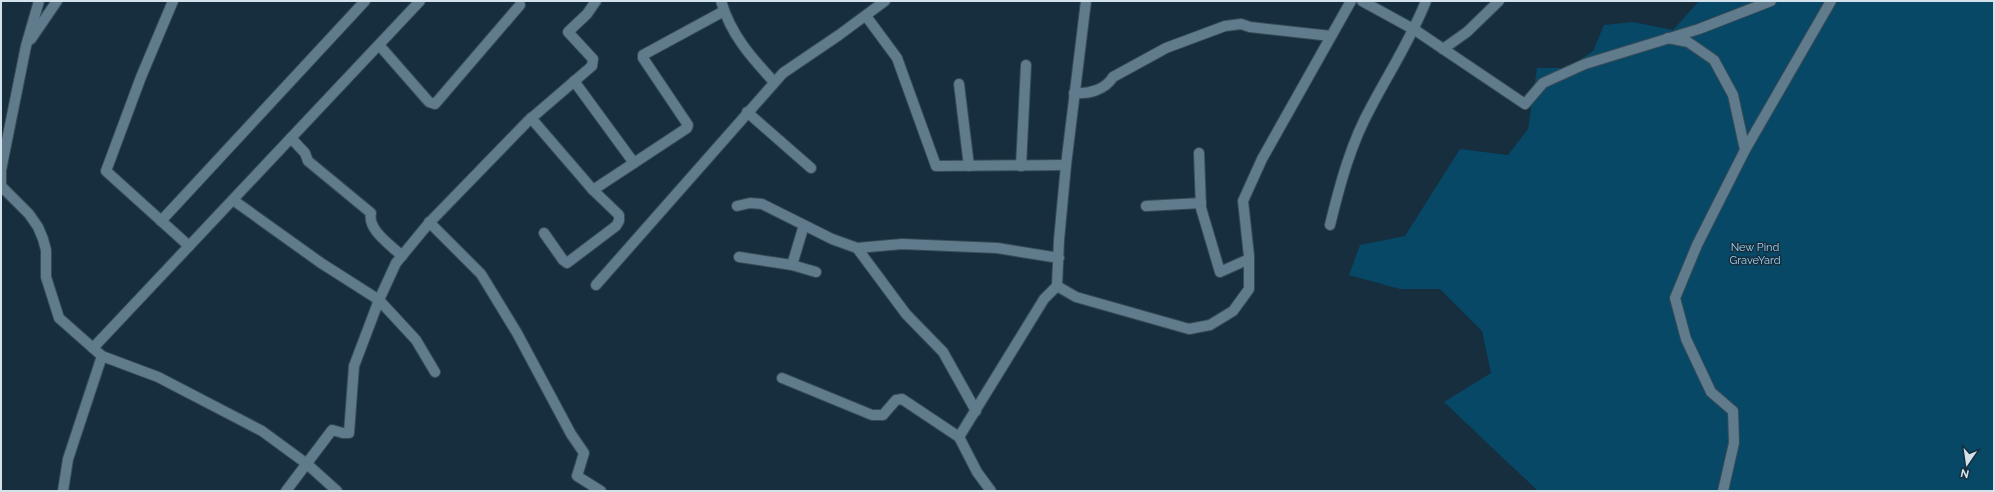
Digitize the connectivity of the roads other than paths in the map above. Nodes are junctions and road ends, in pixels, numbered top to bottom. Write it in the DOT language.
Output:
graph roads {
  1 [pos="39,1"];
  2 [pos="57,1"];
  3 [pos="173,1"];
  4 [pos="366,1"];
  5 [pos="420,1"];
  6 [pos="596,1"];
  7 [pos="885,1"];
  8 [pos="1086,1"];
  9 [pos="1351,1"];
  10 [pos="1362,1"];
  11 [pos="1426,1"];
  12 [pos="1499,1"];
  13 [pos="1771,1"];
  14 [pos="1831,1"];
  15 [pos="520,4"];
  16 [pos="723,6"];
  17 [pos="866,16"];
  18 [pos="1415,30"];
  19 [pos="1331,36"];
  20 [pos="1668,38"];
  21 [pos="379,44"];
  22 [pos="26,46"];
  23 [pos="1443,49"];
  24 [pos="1026,65"];
  25 [pos="574,81"];
  26 [pos="774,82"];
  27 [pos="959,84"];
  28 [pos="1074,93"];
  29 [pos="747,112"];
  30 [pos="531,118"];
  31 [pos="291,138"];
  32 [pos="1745,150"];
  33 [pos="1199,153"];
  34 [pos="634,163"];
  35 [pos="1066,165"];
  36 [pos="969,166"];
  37 [pos="1022,166"];
  38 [pos="811,168"];
  39 [pos="1,188"];
  40 [pos="593,190"];
  41 [pos="233,200"];
  42 [pos="1201,203"];
  43 [pos="737,206"];
  44 [pos="1146,206"];
  45 [pos="161,221"];
  46 [pos="430,222"];
  47 [pos="1330,224"];
  48 [pos="804,225"];
  49 [pos="544,233"];
  50 [pos="189,246"];
  51 [pos="857,248"];
  52 [pos="402,256"];
  53 [pos="739,257"];
  54 [pos="1059,258"];
  55 [pos="1249,259"];
  56 [pos="792,265"];
  57 [pos="816,272"];
  58 [pos="596,285"];
  59 [pos="1057,286"];
  60 [pos="379,300"];
  61 [pos="93,348"];
  62 [pos="102,356"];
  63 [pos="435,372"];
  64 [pos="782,378"];
  65 [pos="976,411"];
  66 [pos="959,437"];
  67 [pos="307,464"];
  68 [pos="63,491"];
  69 [pos="286,491"];
  70 [pos="337,491"];
  71 [pos="601,491"];
  72 [pos="991,491"];
  73 [pos="1723,491"];
  1 -- 22 [label="street"];
  2 -- 22 [label="street"];
  3 -- 45 [label="street"];
  4 -- 45 [label="street"];
  5 -- 21 [label="street"];
  6 -- 25 [label="street"];
  7 -- 17 [label="street"];
  8 -- 28 [label="street"];
  9 -- 19 [label="street"];
  10 -- 18 [label="street"];
  11 -- 18 [label="street"];
  12 -- 23 [label="street"];
  13 -- 20 [label="street"];
  14 -- 32 [label="street"];
  15 -- 21 [label="street"];
  16 -- 26 [label="street"];
  16 -- 34 [label="street"];
  17 -- 26 [label="street"];
  17 -- 36 [label="street"];
  18 -- 23 [label="street"];
  18 -- 47 [label="street"];
  19 -- 28 [label="street"];
  19 -- 55 [label="street"];
  20 -- 23 [label="street"];
  20 -- 32 [label="street"];
  21 -- 31 [label="street"];
  22 -- 39 [label="street"];
  24 -- 37 [label="street"];
  25 -- 30 [label="street"];
  25 -- 34 [label="street"];
  26 -- 29 [label="street"];
  27 -- 36 [label="street"];
  28 -- 35 [label="street"];
  29 -- 38 [label="street"];
  29 -- 58 [label="street"];
  30 -- 40 [label="street"];
  30 -- 46 [label="street"];
  31 -- 41 [label="street"];
  31 -- 52 [label="street"];
  32 -- 73 [label="street"];
  33 -- 42 [label="street"];
  34 -- 40 [label="street"];
  35 -- 37 [label="street"];
  35 -- 54 [label="street"];
  36 -- 37 [label="street"];
  39 -- 61 [label="street"];
  40 -- 49 [label="street"];
  41 -- 50 [label="street"];
  41 -- 60 [label="street"];
  42 -- 44 [label="street"];
  42 -- 55 [label="street"];
  43 -- 48 [label="street"];
  45 -- 50 [label="street"];
  46 -- 52 [label="street"];
  46 -- 71 [label="street"];
  48 -- 51 [label="street"];
  48 -- 56 [label="street"];
  50 -- 61 [label="street"];
  51 -- 54 [label="street"];
  51 -- 65 [label="street"];
  52 -- 60 [label="street"];
  53 -- 56 [label="street"];
  54 -- 59 [label="street"];
  55 -- 59 [label="street"];
  56 -- 57 [label="street"];
  59 -- 65 [label="street"];
  60 -- 63 [label="street"];
  60 -- 67 [label="street"];
  61 -- 62 [label="street"];
  62 -- 67 [label="street"];
  62 -- 68 [label="street"];
  64 -- 66 [label="street"];
  65 -- 66 [label="street"];
  66 -- 72 [label="street"];
  67 -- 69 [label="street"];
  67 -- 70 [label="street"];
}
